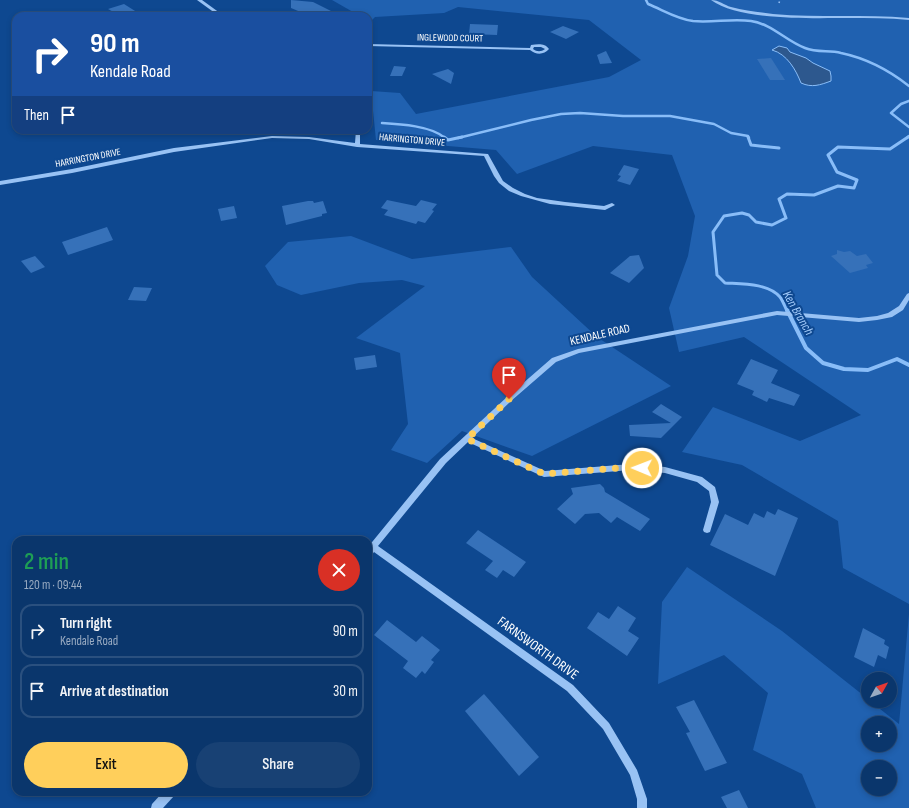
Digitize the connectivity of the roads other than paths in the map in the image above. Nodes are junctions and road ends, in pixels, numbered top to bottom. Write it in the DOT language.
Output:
graph roads {
  1 [pos="199,0"];
  2 [pos="713,0"];
  3 [pos="216,12"];
  4 [pos="909,19"];
  5 [pos="372,45"];
  6 [pos="531,49"];
  7 [pos="358,134"];
  8 [pos="357,144"];
  9 [pos="0,183"];
  10 [pos="612,205"];
  11 [pos="909,295"];
  12 [pos="467,439"];
  13 [pos="707,530"];
  14 [pos="372,549"];
  15 [pos="372,551"];
  16 [pos="166,796"];
  17 [pos="156,808"];
  18 [pos="642,808"];
  1 -- 3 [label="street"];
  2 -- 4 [label="street"];
  5 -- 6 [label="street, INGLEWOOD COURT"];
  7 -- 8 [label="street"];
  8 -- 9 [label="street, HARRINGTON DRIVE"];
  8 -- 10 [label="street, HARRINGTON DRIVE"];
  11 -- 12 [label="street, KENDALE ROAD"];
  12 -- 13 [label="street"];
  12 -- 14 [label="street, KENDALE ROAD"];
  15 -- 18 [label="street, FARNSWORTH DRIVE"];
  16 -- 17 [label="street"];
}
